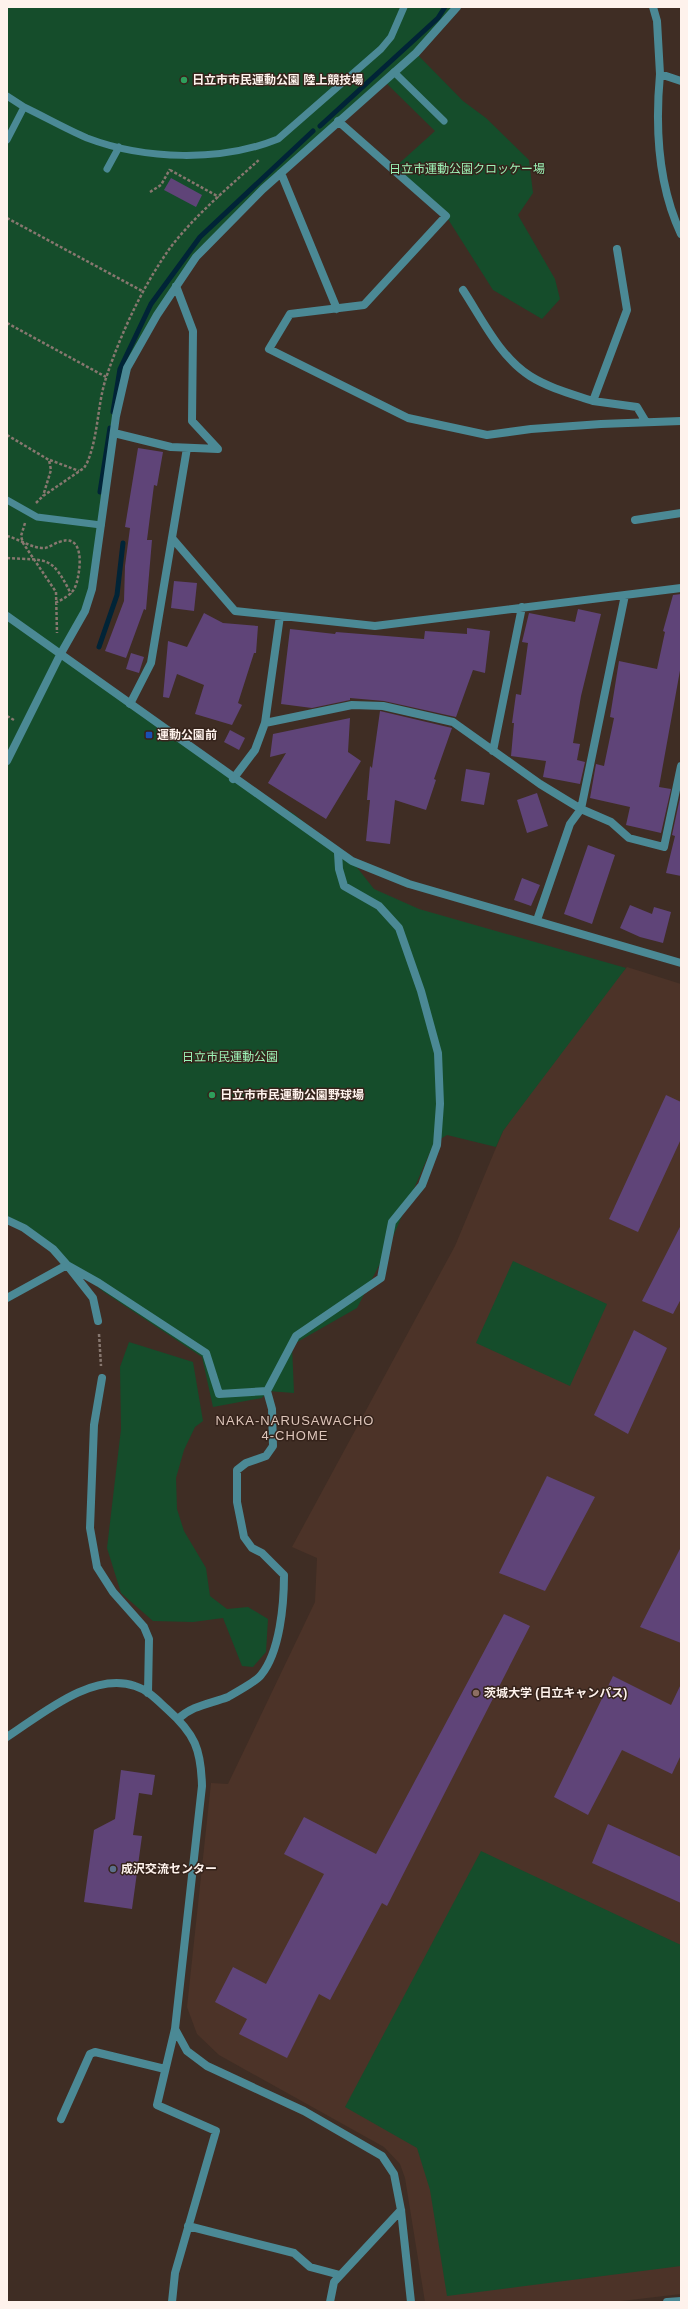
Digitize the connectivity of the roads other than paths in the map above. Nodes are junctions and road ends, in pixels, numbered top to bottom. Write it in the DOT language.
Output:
graph roads {
  1 [pos="404,7"];
  2 [pos="458,7"];
  3 [pos="653,7"];
  4 [pos="394,72"];
  5 [pos="660,74"];
  6 [pos="681,81"];
  7 [pos="7,96"];
  8 [pos="24,108"];
  9 [pos="338,121"];
  10 [pos="444,121"];
  11 [pos="7,140"];
  12 [pos="119,147"];
  13 [pos="107,169"];
  14 [pos="280,173"];
  15 [pos="681,234"];
  16 [pos="617,249"];
  17 [pos="176,286"];
  18 [pos="463,290"];
  19 [pos="337,309"];
  20 [pos="593,401"];
  21 [pos="681,421"];
  22 [pos="646,422"];
  23 [pos="114,433"];
  24 [pos="187,448"];
  25 [pos="7,500"];
  26 [pos="681,513"];
  27 [pos="635,520"];
  28 [pos="101,524"];
  29 [pos="172,538"];
  30 [pos="681,588"];
  31 [pos="624,595"];
  32 [pos="522,608"];
  33 [pos="7,616"];
  34 [pos="280,616"];
  35 [pos="60,655"];
  36 [pos="130,704"];
  37 [pos="265,723"];
  38 [pos="493,751"];
  39 [pos="7,761"];
  40 [pos="681,766"];
  41 [pos="233,779"];
  42 [pos="680,779"];
  43 [pos="581,809"];
  44 [pos="338,853"];
  45 [pos="537,920"];
  46 [pos="681,963"];
  47 [pos="7,1220"];
  48 [pos="67,1265"];
  49 [pos="7,1298"];
  50 [pos="98,1321"];
  51 [pos="102,1378"];
  52 [pos="268,1392"];
  53 [pos="148,1693"];
  54 [pos="178,1719"];
  55 [pos="7,1738"];
  56 [pos="175,2029"];
  57 [pos="165,2069"];
  58 [pos="61,2118"];
  59 [pos="401,2210"];
  60 [pos="188,2226"];
  61 [pos="340,2275"];
  62 [pos="681,2301"];
  63 [pos="172,2302"];
  64 [pos="330,2302"];
  65 [pos="412,2302"];
  66 [pos="667,2302"];
  1 -- 12 [label="lane"];
  2 -- 4 [label="street"];
  3 -- 5 [label="street"];
  4 -- 9 [label="street"];
  4 -- 10 [label="lane"];
  5 -- 6 [label="street"];
  5 -- 15 [label="street"];
  7 -- 8 [label="lane"];
  8 -- 11 [label="lane"];
  8 -- 12 [label="lane"];
  9 -- 14 [label="street"];
  9 -- 19 [label="street"];
  12 -- 13 [label="lane"];
  14 -- 17 [label="street"];
  14 -- 19 [label="street"];
  16 -- 20 [label="street"];
  17 -- 23 [label="street"];
  17 -- 24 [label="street"];
  18 -- 20 [label="street"];
  19 -- 22 [label="street"];
  20 -- 22 [label="street"];
  21 -- 22 [label="street"];
  23 -- 24 [label="street"];
  23 -- 28 [label="street"];
  24 -- 29 [label="street"];
  25 -- 28 [label="lane"];
  26 -- 27 [label="street"];
  28 -- 35 [label="street"];
  29 -- 34 [label="street"];
  29 -- 36 [label="street"];
  30 -- 31 [label="street"];
  31 -- 32 [label="street"];
  31 -- 43 [label="street"];
  32 -- 34 [label="street"];
  32 -- 38 [label="street"];
  33 -- 35 [label="street"];
  34 -- 37 [label="street"];
  35 -- 36 [label="street"];
  35 -- 39 [label="street"];
  36 -- 41 [label="street"];
  37 -- 38 [label="street"];
  37 -- 41 [label="street"];
  38 -- 43 [label="street"];
  40 -- 42 [label="street"];
  41 -- 44 [label="street"];
  42 -- 43 [label="street"];
  43 -- 45 [label="street"];
  44 -- 45 [label="street"];
  44 -- 52 [label="street"];
  45 -- 46 [label="street"];
  47 -- 48 [label="street"];
  48 -- 49 [label="street"];
  48 -- 50 [label="street"];
  48 -- 52 [label="street"];
  51 -- 53 [label="street"];
  52 -- 54 [label="street"];
  53 -- 54 [label="street"];
  53 -- 55 [label="street"];
  54 -- 56 [label="street"];
  56 -- 57 [label="street"];
  56 -- 59 [label="street"];
  57 -- 58 [label="street"];
  57 -- 60 [label="street"];
  59 -- 61 [label="street"];
  59 -- 65 [label="street"];
  60 -- 61 [label="street"];
  60 -- 63 [label="street"];
  61 -- 64 [label="street"];
  62 -- 66 [label="street"];
}
